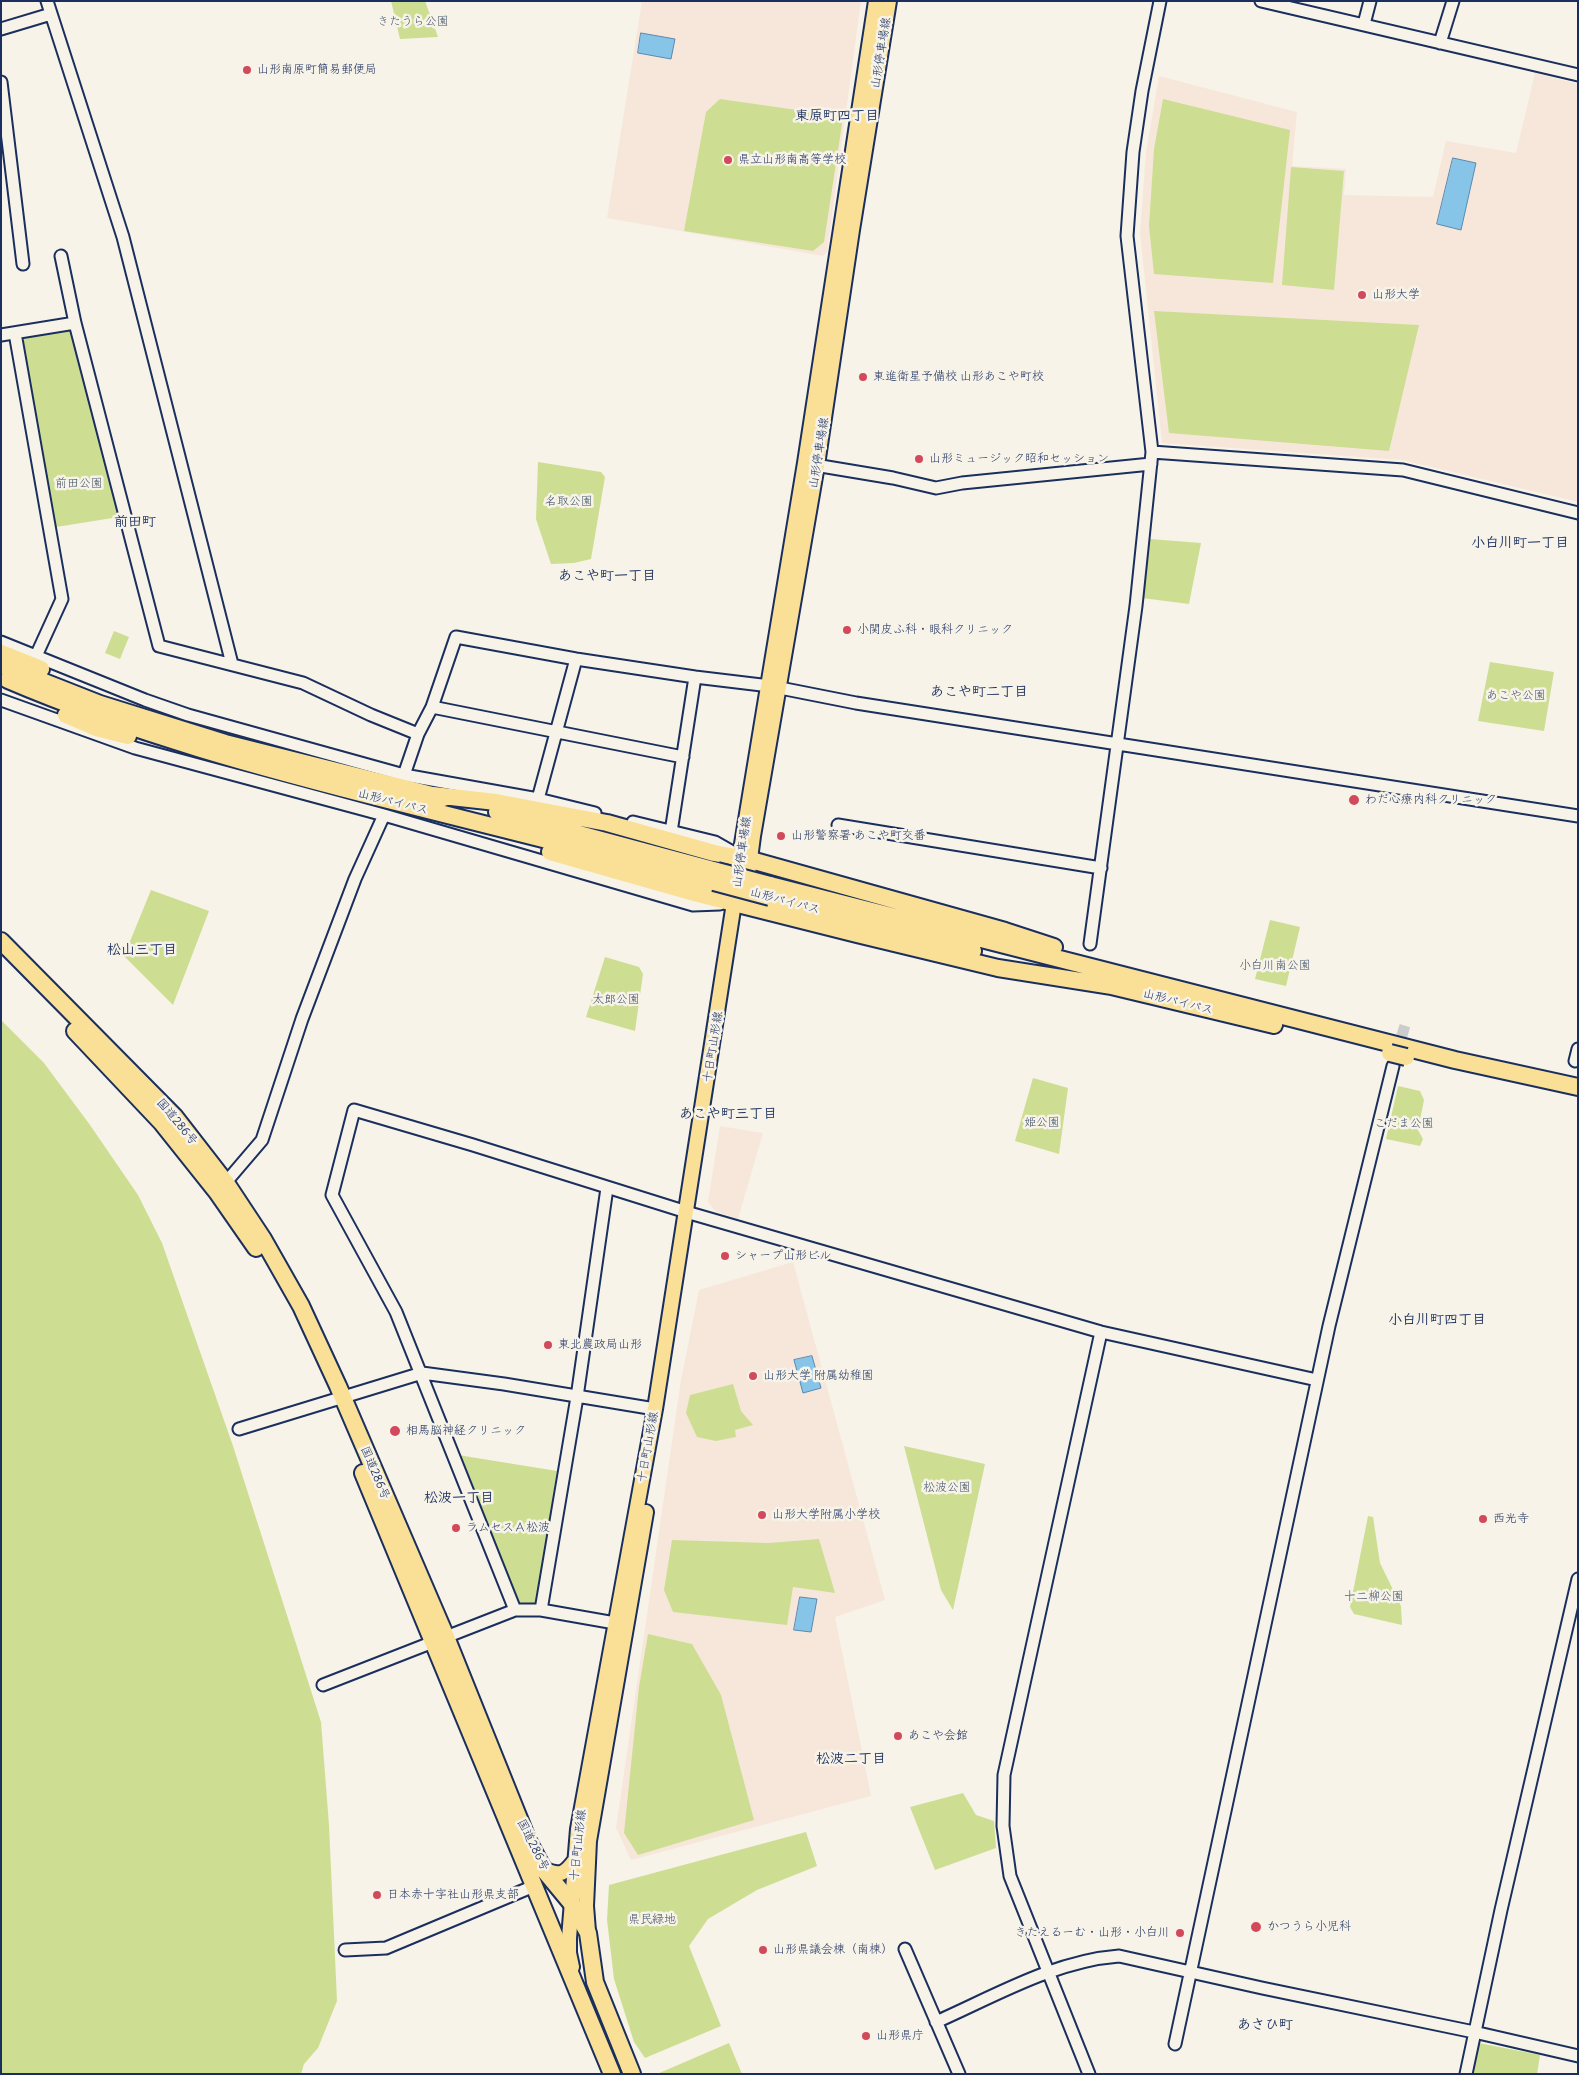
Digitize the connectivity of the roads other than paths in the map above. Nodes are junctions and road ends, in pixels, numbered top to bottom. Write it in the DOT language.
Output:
graph roads {
  1 [pos="46,1"];
  2 [pos="876,1"];
  3 [pos="889,1"];
  4 [pos="1160,1"];
  5 [pos="1261,1"];
  6 [pos="1370,1"];
  7 [pos="1453,1"];
  8 [pos="1288,4"];
  9 [pos="51,14"];
  10 [pos="1364,24"];
  11 [pos="1,30"];
  12 [pos="1440,43"];
  13 [pos="1578,75"];
  14 [pos="1,82"];
  15 [pos="61,256"];
  16 [pos="23,264"];
  17 [pos="75,322"];
  18 [pos="15,333"];
  19 [pos="1,336"];
  20 [pos="1152,458"];
  21 [pos="811,464"];
  22 [pos="1578,513"];
  23 [pos="1,642"];
  24 [pos="1,653"];
  25 [pos="36,656"];
  26 [pos="576,659"];
  27 [pos="232,664"];
  28 [pos="1,666"];
  29 [pos="1,677"];
  30 [pos="695,677"];
  31 [pos="775,687"];
  32 [pos="1,688"];
  33 [pos="1,700"];
  34 [pos="432,707"];
  35 [pos="557,732"];
  36 [pos="418,734"];
  37 [pos="1117,743"];
  38 [pos="226,750"];
  39 [pos="683,757"];
  40 [pos="404,775"];
  41 [pos="433,795"];
  42 [pos="538,799"];
  43 [pos="424,810"];
  44 [pos="384,814"];
  45 [pos="1578,816"];
  46 [pos="838,825"];
  47 [pos="671,832"];
  48 [pos="745,858"];
  49 [pos="1101,868"];
  50 [pos="715,877"];
  51 [pos="770,891"];
  52 [pos="739,904"];
  53 [pos="1,940"];
  54 [pos="1090,944"];
  55 [pos="1,956"];
  56 [pos="1112,986"];
  57 [pos="1202,996"];
  58 [pos="1578,1049"];
  59 [pos="1396,1059"];
  60 [pos="1575,1061"];
  61 [pos="1578,1087"];
  62 [pos="1578,1098"];
  63 [pos="221,1188"];
  64 [pos="606,1188"];
  65 [pos="690,1213"];
  66 [pos="1101,1332"];
  67 [pos="422,1373"];
  68 [pos="1317,1380"];
  69 [pos="577,1397"];
  70 [pos="338,1398"];
  71 [pos="655,1409"];
  72 [pos="239,1428"];
  73 [pos="1578,1579"];
  74 [pos="515,1610"];
  75 [pos="541,1610"];
  76 [pos="616,1623"];
  77 [pos="440,1640"];
  78 [pos="323,1685"];
  79 [pos="576,1860"];
  80 [pos="543,1869"];
  81 [pos="534,1886"];
  82 [pos="572,1904"];
  83 [pos="588,1933"];
  84 [pos="906,1949"];
  85 [pos="345,1950"];
  86 [pos="1049,1972"];
  87 [pos="1190,1972"];
  88 [pos="577,1990"];
  89 [pos="936,2022"];
  90 [pos="1474,2032"];
  91 [pos="1175,2044"];
  92 [pos="1578,2056"];
  93 [pos="612,2074"];
  94 [pos="632,2074"];
  95 [pos="959,2074"];
  96 [pos="1089,2074"];
  97 [pos="1466,2074"];
  1 -- 9 [label="street"];
  2 -- 21 [label="main road, 山形停車場線"];
  3 -- 21 [label="main road, 山形停車場線"];
  4 -- 20 [label="street"];
  5 -- 8 [label="street"];
  6 -- 10 [label="street"];
  7 -- 12 [label="street"];
  8 -- 10 [label="street"];
  9 -- 11 [label="street"];
  9 -- 27 [label="street"];
  10 -- 12 [label="street"];
  12 -- 13 [label="street"];
  14 -- 16 [label="street"];
  15 -- 17 [label="street"];
  17 -- 18 [label="street"];
  17 -- 27 [label="street"];
  18 -- 19 [label="street"];
  18 -- 25 [label="street"];
  20 -- 21 [label="street"];
  20 -- 22 [label="street"];
  20 -- 37 [label="street"];
  21 -- 31 [label="main road, 山形停車場線"];
  23 -- 25 [label="street"];
  24 -- 38 [label="highway"];
  25 -- 40 [label="street"];
  26 -- 30 [label="street"];
  26 -- 34 [label="street"];
  26 -- 35 [label="street"];
  27 -- 36 [label="street"];
  28 -- 38 [label="highway, 山形バイパス"];
  29 -- 38 [label="highway, 山形バイパス"];
  30 -- 31 [label="street"];
  30 -- 39 [label="street"];
  31 -- 37 [label="street"];
  31 -- 48 [label="main road, 山形停車場線"];
  32 -- 38 [label="highway"];
  33 -- 44 [label="street"];
  34 -- 35 [label="street"];
  34 -- 36 [label="street"];
  35 -- 39 [label="street"];
  35 -- 42 [label="street"];
  36 -- 40 [label="street"];
  37 -- 45 [label="street"];
  37 -- 49 [label="street"];
  38 -- 41 [label="highway, 山形バイパス"];
  38 -- 43 [label="highway, 山形バイパス"];
  39 -- 47 [label="street"];
  40 -- 42 [label="street"];
  41 -- 48 [label="highway"];
  41 -- 50 [label="highway, 山形バイパス"];
  42 -- 47 [label="street"];
  43 -- 50 [label="highway, 山形バイパス"];
  43 -- 52 [label="highway"];
  44 -- 52 [label="street"];
  44 -- 63 [label="street"];
  46 -- 49 [label="street"];
  47 -- 48 [label="street"];
  48 -- 52 [label="main road, 山形停車場線"];
  48 -- 57 [label="highway"];
  49 -- 54 [label="street"];
  50 -- 51 [label="highway, 山形バイパス, bridge"];
  51 -- 56 [label="highway, 山形バイパス"];
  51 -- 57 [label="highway, 山形バイパス"];
  52 -- 56 [label="highway"];
  52 -- 65 [label="main road, 十日町山形線"];
  53 -- 63 [label="highway, 国道286号"];
  55 -- 63 [label="highway, 国道286号"];
  56 -- 59 [label="highway, 山形バイパス"];
  57 -- 61 [label="highway, 山形バイパス"];
  58 -- 60 [label="street"];
  59 -- 62 [label="highway, 山形バイパス"];
  59 -- 68 [label="street"];
  63 -- 70 [label="highway, 国道286号"];
  64 -- 65 [label="street"];
  64 -- 67 [label="street"];
  64 -- 69 [label="street"];
  65 -- 66 [label="street"];
  65 -- 71 [label="main road, 十日町山形線"];
  65 -- 83 [label="main road, 十日町山形線"];
  66 -- 68 [label="street"];
  66 -- 86 [label="street"];
  67 -- 69 [label="street"];
  67 -- 70 [label="street"];
  67 -- 74 [label="street"];
  68 -- 87 [label="street"];
  69 -- 71 [label="street"];
  69 -- 75 [label="street"];
  70 -- 72 [label="street"];
  70 -- 77 [label="highway, 国道286号"];
  71 -- 76 [label="main road, 十日町山形線"];
  73 -- 90 [label="street"];
  74 -- 75 [label="street"];
  74 -- 77 [label="street"];
  75 -- 76 [label="street"];
  76 -- 79 [label="main road, 十日町山形線"];
  77 -- 78 [label="street"];
  77 -- 80 [label="highway, 国道286号"];
  77 -- 81 [label="highway, 国道286号"];
  79 -- 80 [label="main road"];
  79 -- 82 [label="main road, 十日町山形線"];
  80 -- 82 [label="highway, 国道286号"];
  81 -- 85 [label="street"];
  81 -- 88 [label="highway, 国道286号"];
  82 -- 83 [label="highway, 国道286号"];
  82 -- 88 [label="main road, 十日町山形線"];
  83 -- 94 [label="highway, 国道286号"];
  84 -- 89 [label="street"];
  86 -- 87 [label="street"];
  86 -- 89 [label="street"];
  86 -- 96 [label="street"];
  87 -- 90 [label="street"];
  87 -- 91 [label="street"];
  88 -- 93 [label="highway, 国道286号"];
  89 -- 95 [label="street"];
  90 -- 92 [label="street"];
  90 -- 97 [label="street"];
}
